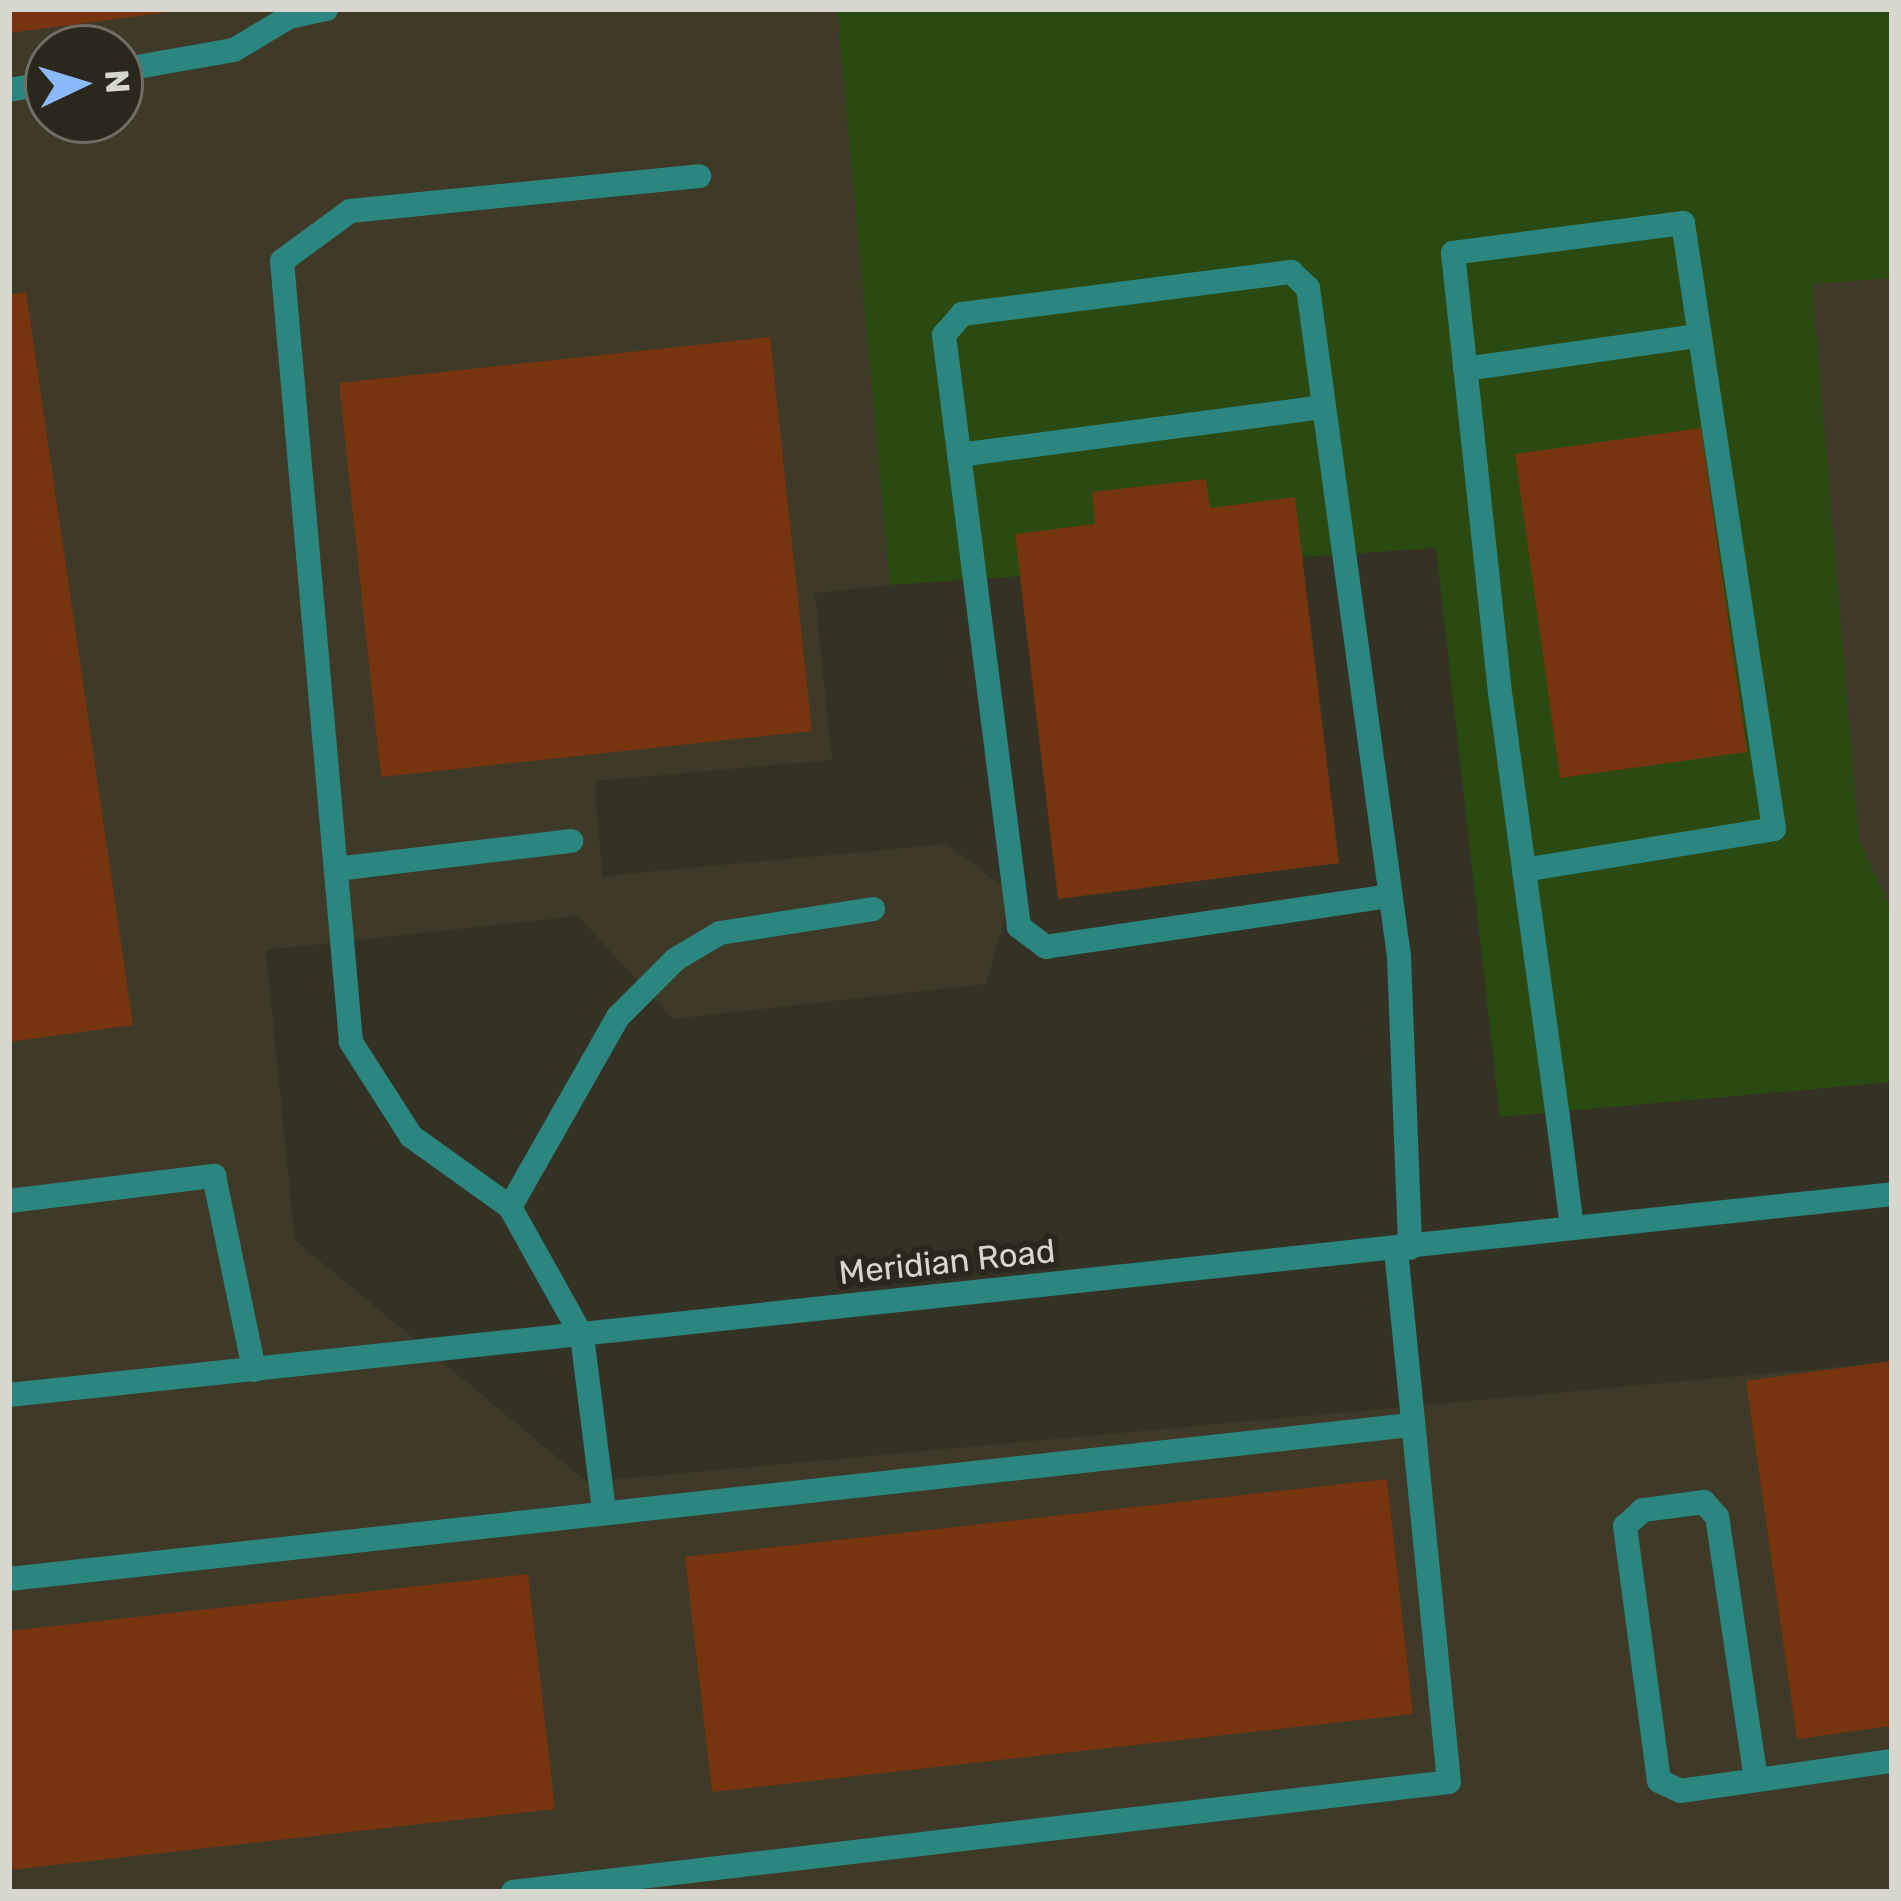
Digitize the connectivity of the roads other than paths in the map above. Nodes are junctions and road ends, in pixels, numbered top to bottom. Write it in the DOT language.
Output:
graph roads {
  1 [pos="326,9"];
  2 [pos="288,13"];
  3 [pos="144,66"];
  4 [pos="699,176"];
  5 [pos="1698,336"];
  6 [pos="1465,369"];
  7 [pos="1324,407"];
  8 [pos="958,455"];
  9 [pos="571,841"];
  10 [pos="336,869"];
  11 [pos="1524,870"];
  12 [pos="1390,896"];
  13 [pos="873,909"];
  14 [pos="1892,1194"];
  15 [pos="9,1201"];
  16 [pos="510,1207"];
  17 [pos="1572,1228"];
  18 [pos="1403,1249"];
  19 [pos="582,1336"];
  20 [pos="254,1370"];
  21 [pos="9,1396"];
  22 [pos="1411,1424"];
  23 [pos="604,1510"];
  24 [pos="9,1580"];
  25 [pos="1892,1761"];
  26 [pos="1756,1780"];
  27 [pos="513,1892"];
  1 -- 2 [label="street"];
  2 -- 3 [label="street"];
  4 -- 10 [label="street"];
  5 -- 6 [label="street"];
  5 -- 6 [label="street"];
  5 -- 11 [label="street"];
  6 -- 11 [label="street"];
  7 -- 8 [label="street"];
  7 -- 8 [label="street"];
  7 -- 12 [label="street"];
  8 -- 12 [label="street"];
  9 -- 10 [label="street"];
  10 -- 16 [label="street"];
  11 -- 17 [label="street"];
  12 -- 18 [label="street"];
  13 -- 16 [label="street"];
  14 -- 17 [label="street, Meridian Road"];
  15 -- 20 [label="street"];
  16 -- 19 [label="street"];
  17 -- 18 [label="street, Meridian Road"];
  18 -- 19 [label="street, Meridian Road"];
  18 -- 22 [label="street"];
  19 -- 20 [label="street, Meridian Road"];
  19 -- 23 [label="street"];
  20 -- 21 [label="street, Meridian Road"];
  22 -- 23 [label="street"];
  22 -- 27 [label="street"];
  23 -- 24 [label="street"];
  25 -- 26 [label="street"];
  26 -- 26 [label="street"];
}
